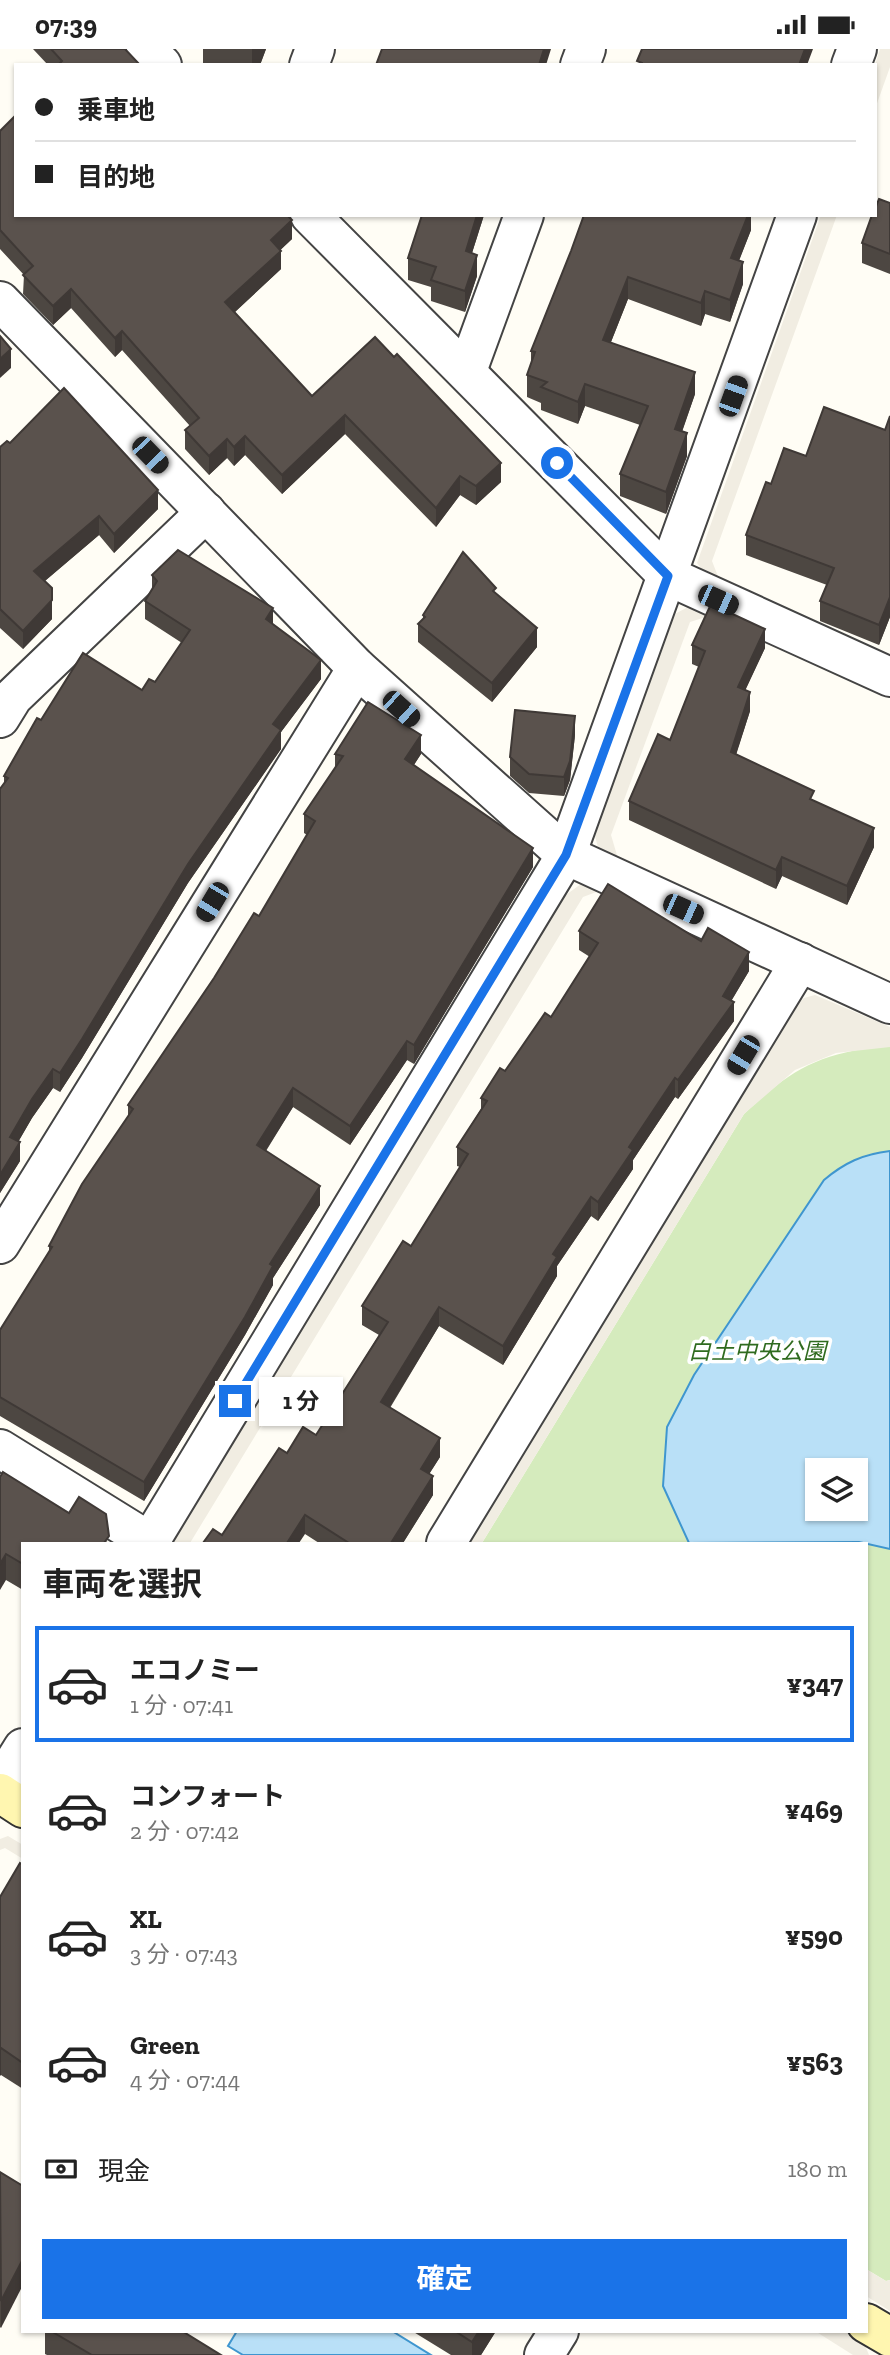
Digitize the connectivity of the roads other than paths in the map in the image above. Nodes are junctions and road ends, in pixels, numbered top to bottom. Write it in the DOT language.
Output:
graph roads {
  1 [pos="146,49"];
  2 [pos="160,63"];
  3 [pos="312,217"];
  4 [pos="523,217"];
  5 [pos="796,217"];
  6 [pos="0,301"];
  7 [pos="467,370"];
  8 [pos="206,512"];
  9 [pos="668,576"];
  10 [pos="357,668"];
  11 [pos="890,677"];
  12 [pos="4,700"];
  13 [pos="566,855"];
  14 [pos="800,963"];
  15 [pos="890,1004"];
  16 [pos="0,1244"];
  17 [pos="0,1449"];
  18 [pos="147,1542"];
  19 [pos="150,1542"];
  20 [pos="447,1542"];
  21 [pos="21,1751"];
  22 [pos="0,1784"];
  23 [pos="0,1793"];
  24 [pos="21,1807"];
  25 [pos="868,2324"];
  26 [pos="558,2333"];
  27 [pos="890,2337"];
  28 [pos="544,2355"];
  1 -- 2 [label="street"];
  3 -- 7 [label="street"];
  4 -- 7 [label="street"];
  5 -- 9 [label="street"];
  6 -- 8 [label="street"];
  7 -- 9 [label="street"];
  8 -- 10 [label="street"];
  8 -- 12 [label="street"];
  9 -- 11 [label="street"];
  9 -- 13 [label="street"];
  10 -- 13 [label="street"];
  10 -- 16 [label="street"];
  13 -- 14 [label="street"];
  13 -- 19 [label="street"];
  14 -- 15 [label="street"];
  14 -- 20 [label="street"];
  17 -- 18 [label="street"];
  21 -- 22 [label="street"];
  23 -- 24 [label="street"];
  25 -- 27 [label="street"];
  26 -- 28 [label="street"];
}
